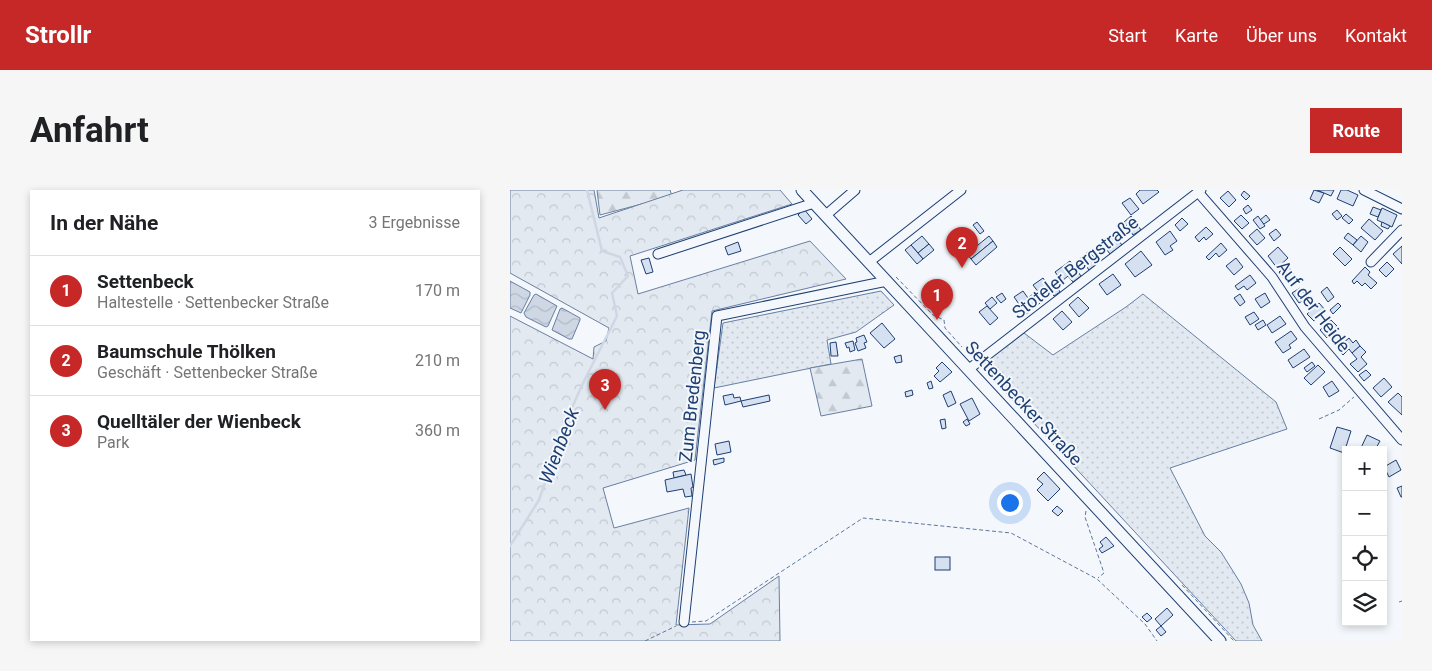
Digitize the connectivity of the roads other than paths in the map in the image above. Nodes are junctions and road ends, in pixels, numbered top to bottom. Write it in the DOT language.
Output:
graph roads {
  1 [pos="802,190"];
  2 [pos="855,190"];
  3 [pos="961,190"];
  4 [pos="1364,190"];
  5 [pos="1200,191"];
  6 [pos="814,203"];
  7 [pos="1402,209"];
  8 [pos="826,215"];
  9 [pos="1402,230"];
  10 [pos="658,254"];
  11 [pos="869,262"];
  12 [pos="1371,262"];
  13 [pos="887,281"];
  14 [pos="969,370"];
  15 [pos="1402,440"];
  16 [pos="684,622"];
  17 [pos="1220,641"];
  1 -- 6 [label="main road, Settenbecker Straße"];
  2 -- 8 [label="street"];
  3 -- 11 [label="street"];
  4 -- 7 [label="street"];
  5 -- 14 [label="street, Stoteler Bergstraße"];
  5 -- 15 [label="street, Auf der Heide"];
  6 -- 8 [label="main road, Settenbecker Straße"];
  6 -- 10 [label="street"];
  8 -- 11 [label="main road, Settenbecker Straße"];
  9 -- 12 [label="street"];
  11 -- 13 [label="main road, Settenbecker Straße"];
  13 -- 14 [label="main road, Settenbecker Straße"];
  13 -- 16 [label="street, Zum Bredenberg"];
  14 -- 17 [label="main road, Settenbecker Straße"];
}
